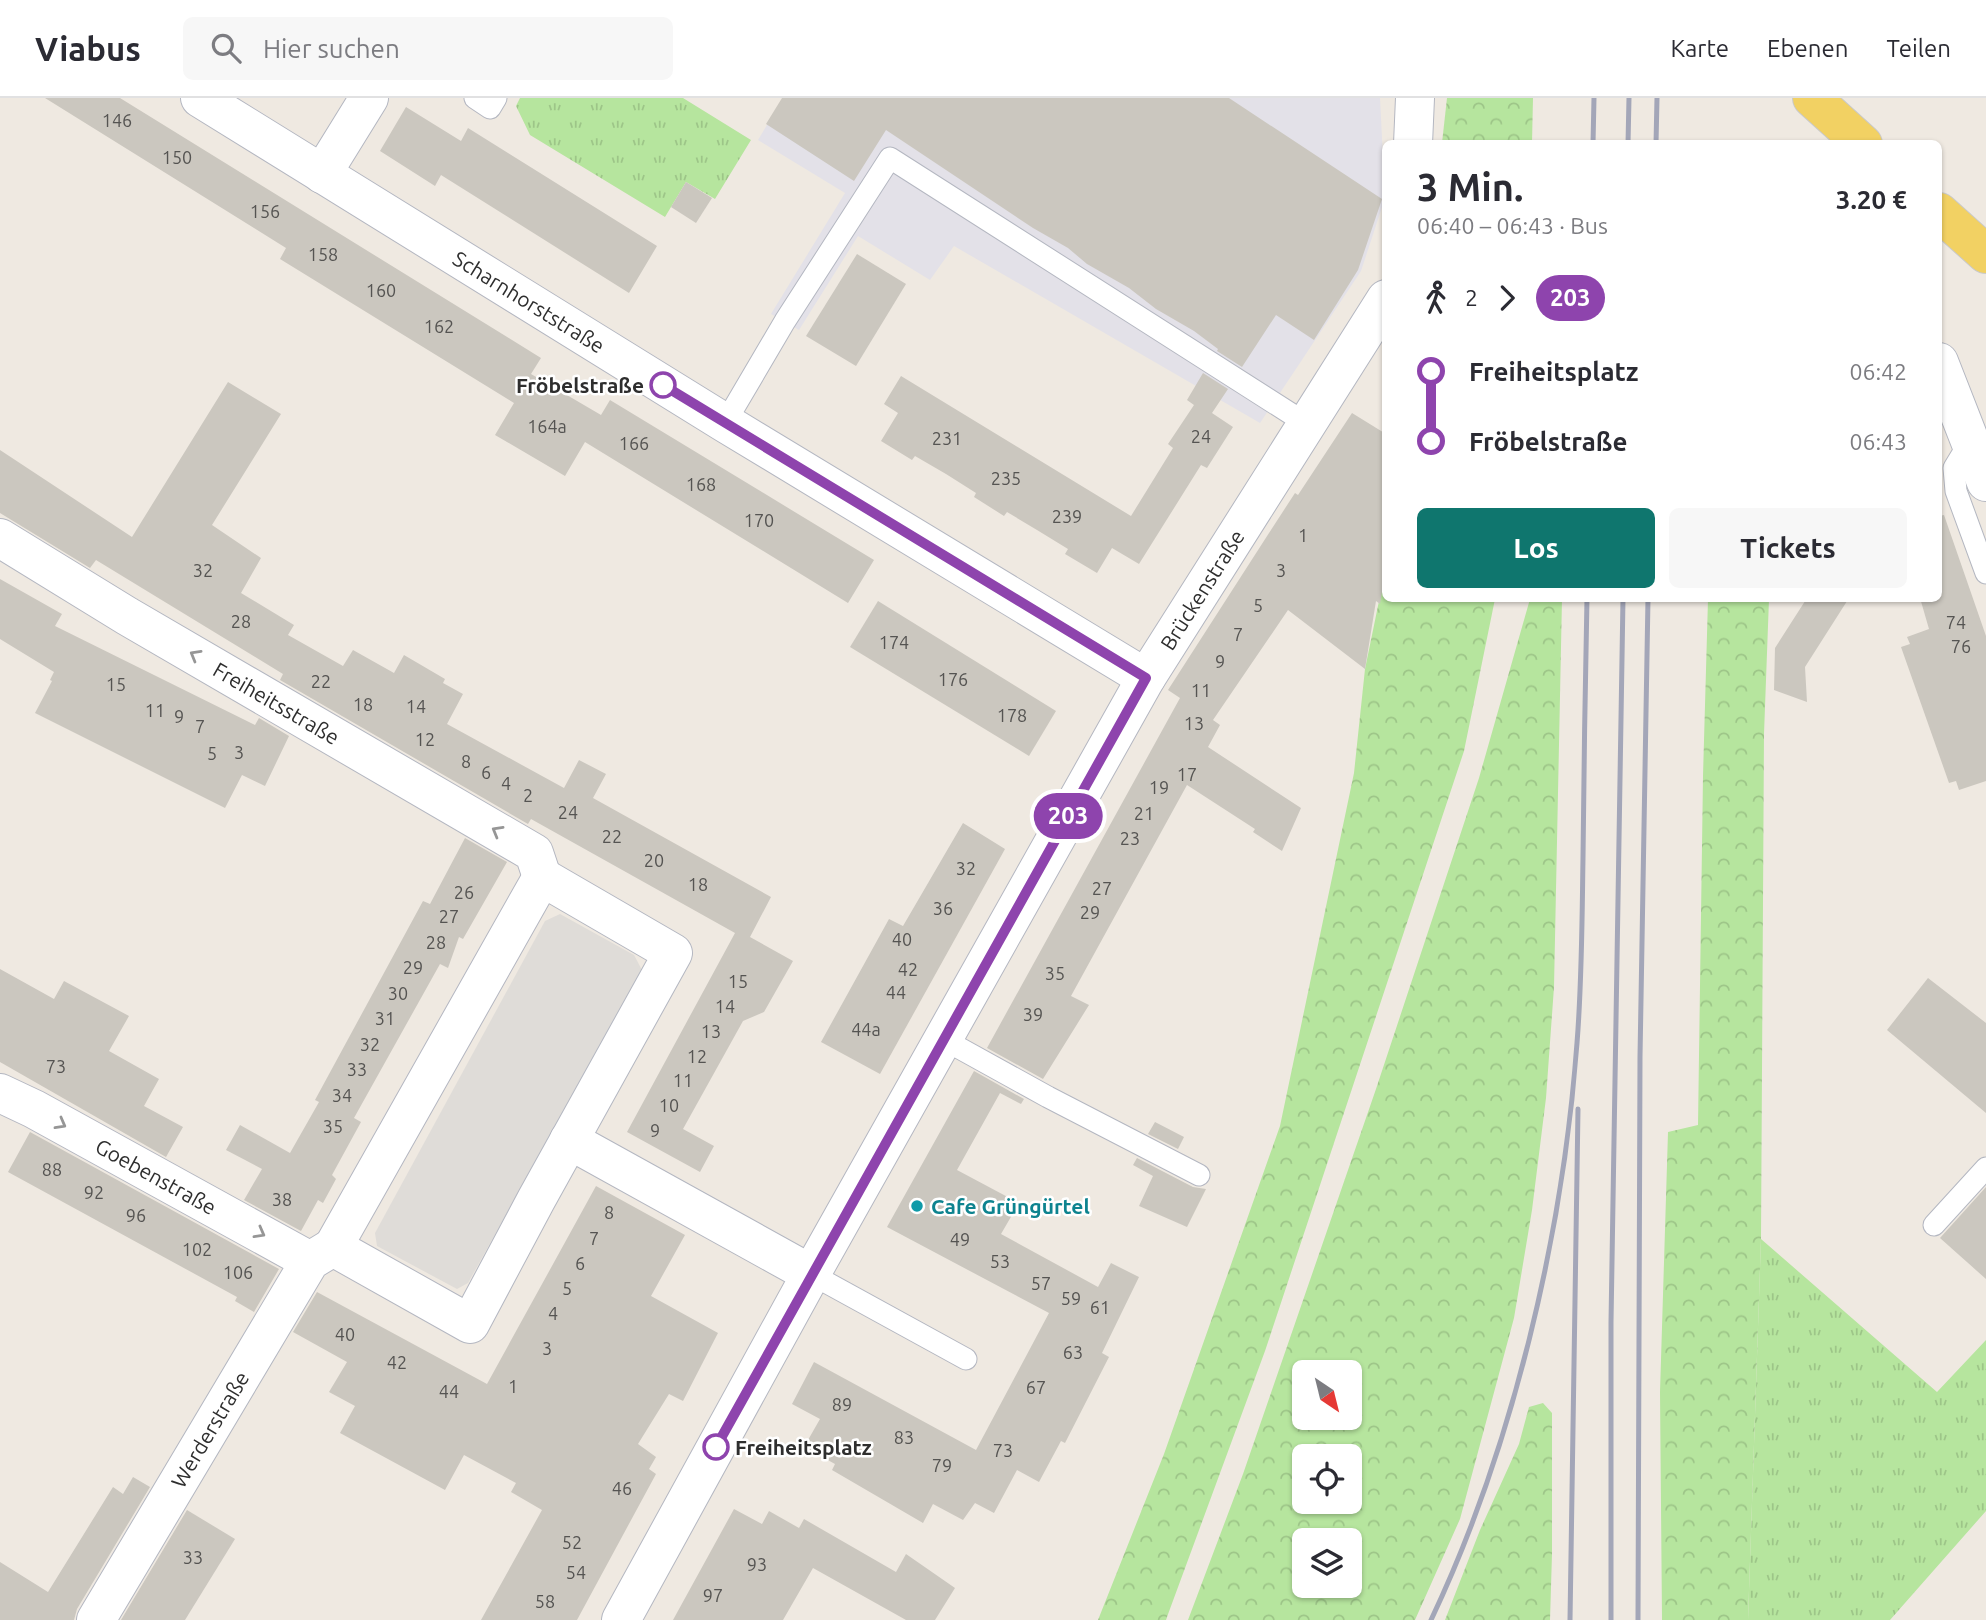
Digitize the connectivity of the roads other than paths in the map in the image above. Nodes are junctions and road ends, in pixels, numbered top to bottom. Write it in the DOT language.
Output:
graph roads {
  1 [pos="200,98"];
  2 [pos="369,98"];
  3 [pos="475,98"];
  4 [pos="496,98"];
  5 [pos="1415,98"];
  6 [pos="1812,98"];
  7 [pos="1852,137"];
  8 [pos="1413,140"];
  9 [pos="322,174"];
  10 [pos="1942,215"];
  11 [pos="1986,254"];
  12 [pos="1382,305"];
  13 [pos="1942,369"];
  14 [pos="725,423"];
  15 [pos="1307,424"];
  16 [pos="1971,440"];
  17 [pos="1986,482"];
  18 [pos="0,538"];
  19 [pos="1986,573"];
  20 [pos="1146,678"];
  21 [pos="542,877"];
  22 [pos="943,1039"];
  23 [pos="0,1093"];
  24 [pos="569,1140"];
  25 [pos="1986,1168"];
  26 [pos="1199,1175"];
  27 [pos="1934,1224"];
  28 [pos="322,1254"];
  29 [pos="811,1274"];
  30 [pos="966,1359"];
  31 [pos="96,1620"];
  32 [pos="621,1620"];
  1 -- 9 [label="street, Scharnhorststraße"];
  2 -- 9 [label="street"];
  3 -- 4 [label="lane"];
  5 -- 8 [label="street"];
  6 -- 7 [label="main road"];
  9 -- 14 [label="street, Scharnhorststraße"];
  10 -- 11 [label="main road"];
  12 -- 15 [label="street, Brückenstraße"];
  13 -- 16 [label="street"];
  14 -- 15 [label="lane"];
  14 -- 20 [label="street, Scharnhorststraße"];
  15 -- 20 [label="street, Brückenstraße"];
  16 -- 17 [label="street"];
  16 -- 19 [label="lane"];
  21 -- 18 [label="street, Freiheitsstraße, one-way"];
  20 -- 22 [label="street, Brückenstraße"];
  21 -- 24 [label="street"];
  21 -- 28 [label="street"];
  22 -- 26 [label="lane"];
  22 -- 29 [label="street, Brückenstraße"];
  23 -- 28 [label="street, Goebenstraße, one-way"];
  24 -- 28 [label="street"];
  24 -- 29 [label="street"];
  25 -- 27 [label="lane"];
  28 -- 31 [label="street, Werderstraße"];
  29 -- 30 [label="lane"];
  29 -- 32 [label="street, Brückenstraße"];
}
